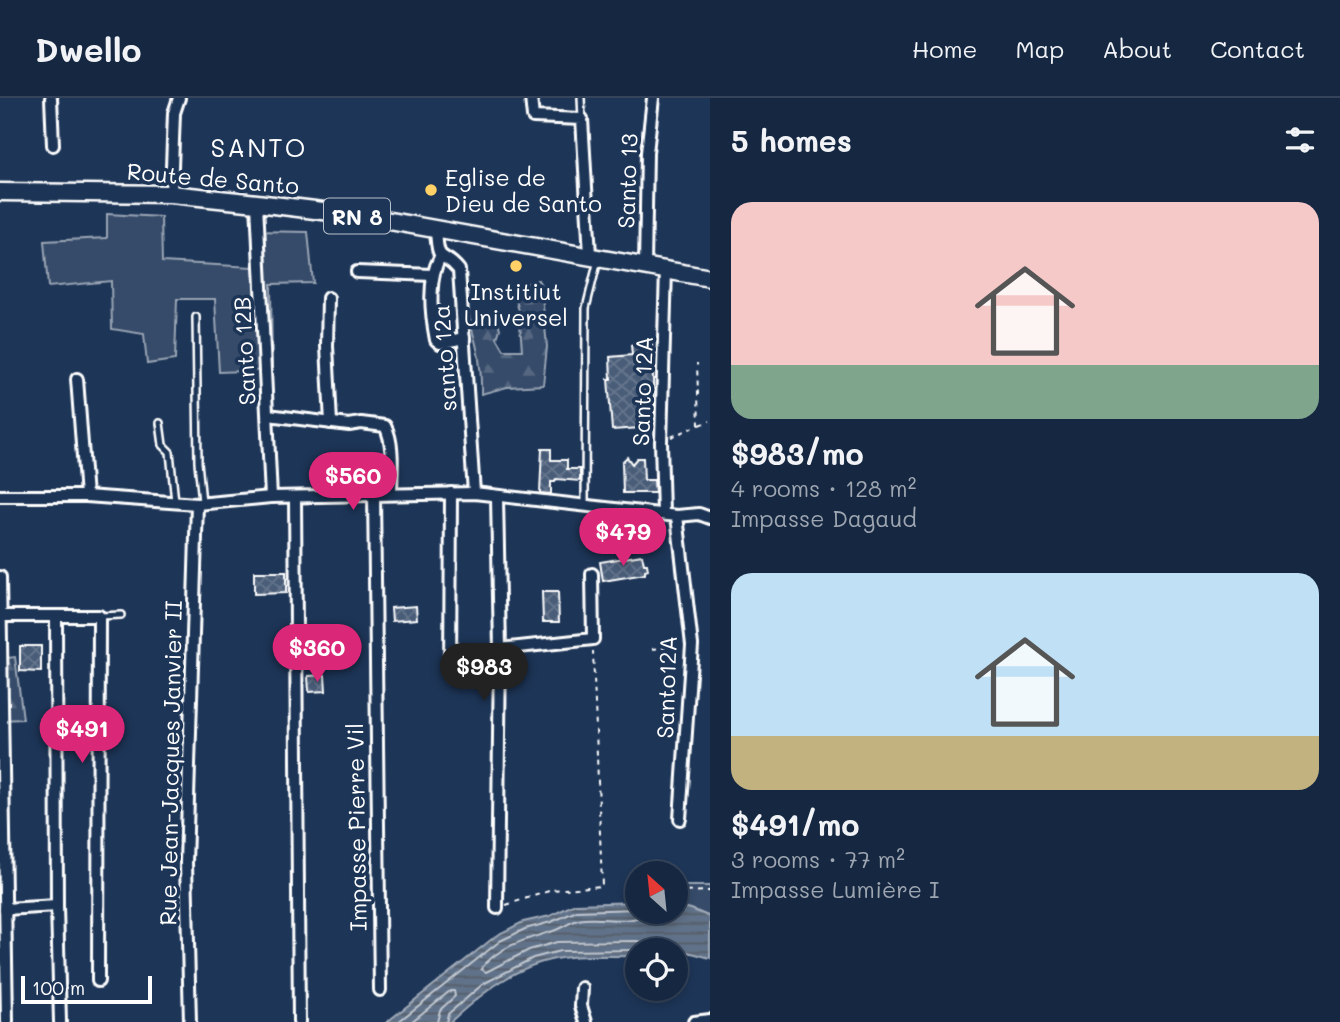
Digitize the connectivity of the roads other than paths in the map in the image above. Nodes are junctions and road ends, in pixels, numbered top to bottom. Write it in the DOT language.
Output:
graph roads {
  1 [pos="51,98"];
  2 [pos="179,98"];
  3 [pos="531,98"];
  4 [pos="581,98"];
  5 [pos="653,98"];
  6 [pos="582,119"];
  7 [pos="53,145"];
  8 [pos="0,192"];
  9 [pos="171,194"];
  10 [pos="257,203"];
  11 [pos="436,230"];
  12 [pos="594,256"];
  13 [pos="440,257"];
  14 [pos="645,266"];
  15 [pos="666,269"];
  16 [pos="357,272"];
  17 [pos="433,275"];
  18 [pos="710,278"];
  19 [pos="328,298"];
  20 [pos="196,317"];
  21 [pos="464,338"];
  22 [pos="76,379"];
  23 [pos="268,415"];
  24 [pos="331,423"];
  25 [pos="160,424"];
  26 [pos="451,493"];
  27 [pos="474,493"];
  28 [pos="391,494"];
  29 [pos="374,495"];
  30 [pos="0,496"];
  31 [pos="86,496"];
  32 [pos="271,497"];
  33 [pos="497,497"];
  34 [pos="295,498"];
  35 [pos="175,502"];
  36 [pos="200,504"];
  37 [pos="585,506"];
  38 [pos="663,513"];
  39 [pos="677,516"];
  40 [pos="710,518"];
  41 [pos="592,574"];
  42 [pos="0,577"];
  43 [pos="0,609"];
  44 [pos="1,615"];
  45 [pos="121,615"];
  46 [pos="56,616"];
  47 [pos="99,616"];
  48 [pos="500,649"];
  49 [pos="1,667"];
  50 [pos="450,676"];
  51 [pos="680,819"];
  52 [pos="57,906"];
  53 [pos="497,908"];
  54 [pos="5,909"];
  55 [pos="3,922"];
  56 [pos="98,981"];
  57 [pos="582,988"];
  58 [pos="380,990"];
  59 [pos="710,1020"];
  60 [pos="7,1022"];
  61 [pos="60,1022"];
  62 [pos="190,1022"];
  63 [pos="299,1022"];
  64 [pos="586,1022"];
  65 [pos="694,1022"];
  1 -- 7 [label="street"];
  2 -- 9 [label="street"];
  3 -- 6 [label="street"];
  4 -- 6 [label="lane"];
  5 -- 14 [label="street, Santo 13"];
  6 -- 12 [label="street"];
  8 -- 9 [label="main road, Route de Santo / RN 8"];
  9 -- 10 [label="main road, Route de Santo / RN 8"];
  10 -- 11 [label="main road, Route de Santo / RN 8"];
  10 -- 23 [label="street, Santo 12B"];
  11 -- 12 [label="main road, Route de Santo / RN 8"];
  11 -- 13 [label="street"];
  12 -- 14 [label="main road, Route de Santo / RN 8"];
  12 -- 37 [label="lane"];
  13 -- 17 [label="street"];
  13 -- 21 [label="street, santo 12a"];
  14 -- 15 [label="main road, Route de Santo / RN 8"];
  15 -- 18 [label="main road, Route de Santo / RN 8"];
  15 -- 38 [label="street, Santo 12A"];
  16 -- 17 [label="street"];
  17 -- 21 [label="street"];
  19 -- 24 [label="street"];
  20 -- 36 [label="lane"];
  21 -- 27 [label="street, santo 12a"];
  22 -- 31 [label="street"];
  23 -- 24 [label="street"];
  23 -- 32 [label="street, Santo 12B"];
  24 -- 28 [label="street"];
  25 -- 35 [label="lane"];
  26 -- 27 [label="street"];
  26 -- 28 [label="street"];
  26 -- 50 [label="street"];
  27 -- 33 [label="street"];
  28 -- 29 [label="street"];
  29 -- 34 [label="street"];
  29 -- 58 [label="street, Impasse Pierre Vil"];
  30 -- 31 [label="street"];
  31 -- 35 [label="street"];
  32 -- 34 [label="street"];
  32 -- 36 [label="street"];
  33 -- 37 [label="street"];
  33 -- 48 [label="street"];
  34 -- 63 [label="street"];
  35 -- 36 [label="street"];
  36 -- 62 [label="street, Rue Jean-Jacques Janvier II"];
  37 -- 38 [label="street"];
  38 -- 39 [label="street"];
  39 -- 40 [label="street"];
  39 -- 51 [label="street, Santo12A"];
  41 -- 48 [label="street"];
  42 -- 43 [label="street"];
  43 -- 44 [label="street"];
  44 -- 46 [label="street"];
  44 -- 49 [label="street"];
  45 -- 47 [label="lane"];
  46 -- 47 [label="street"];
  46 -- 52 [label="street"];
  47 -- 56 [label="street"];
  48 -- 53 [label="street"];
  49 -- 54 [label="street"];
  52 -- 54 [label="street"];
  52 -- 61 [label="street"];
  54 -- 55 [label="street"];
  55 -- 60 [label="street"];
  57 -- 64 [label="street"];
  59 -- 65 [label="street"];
}
